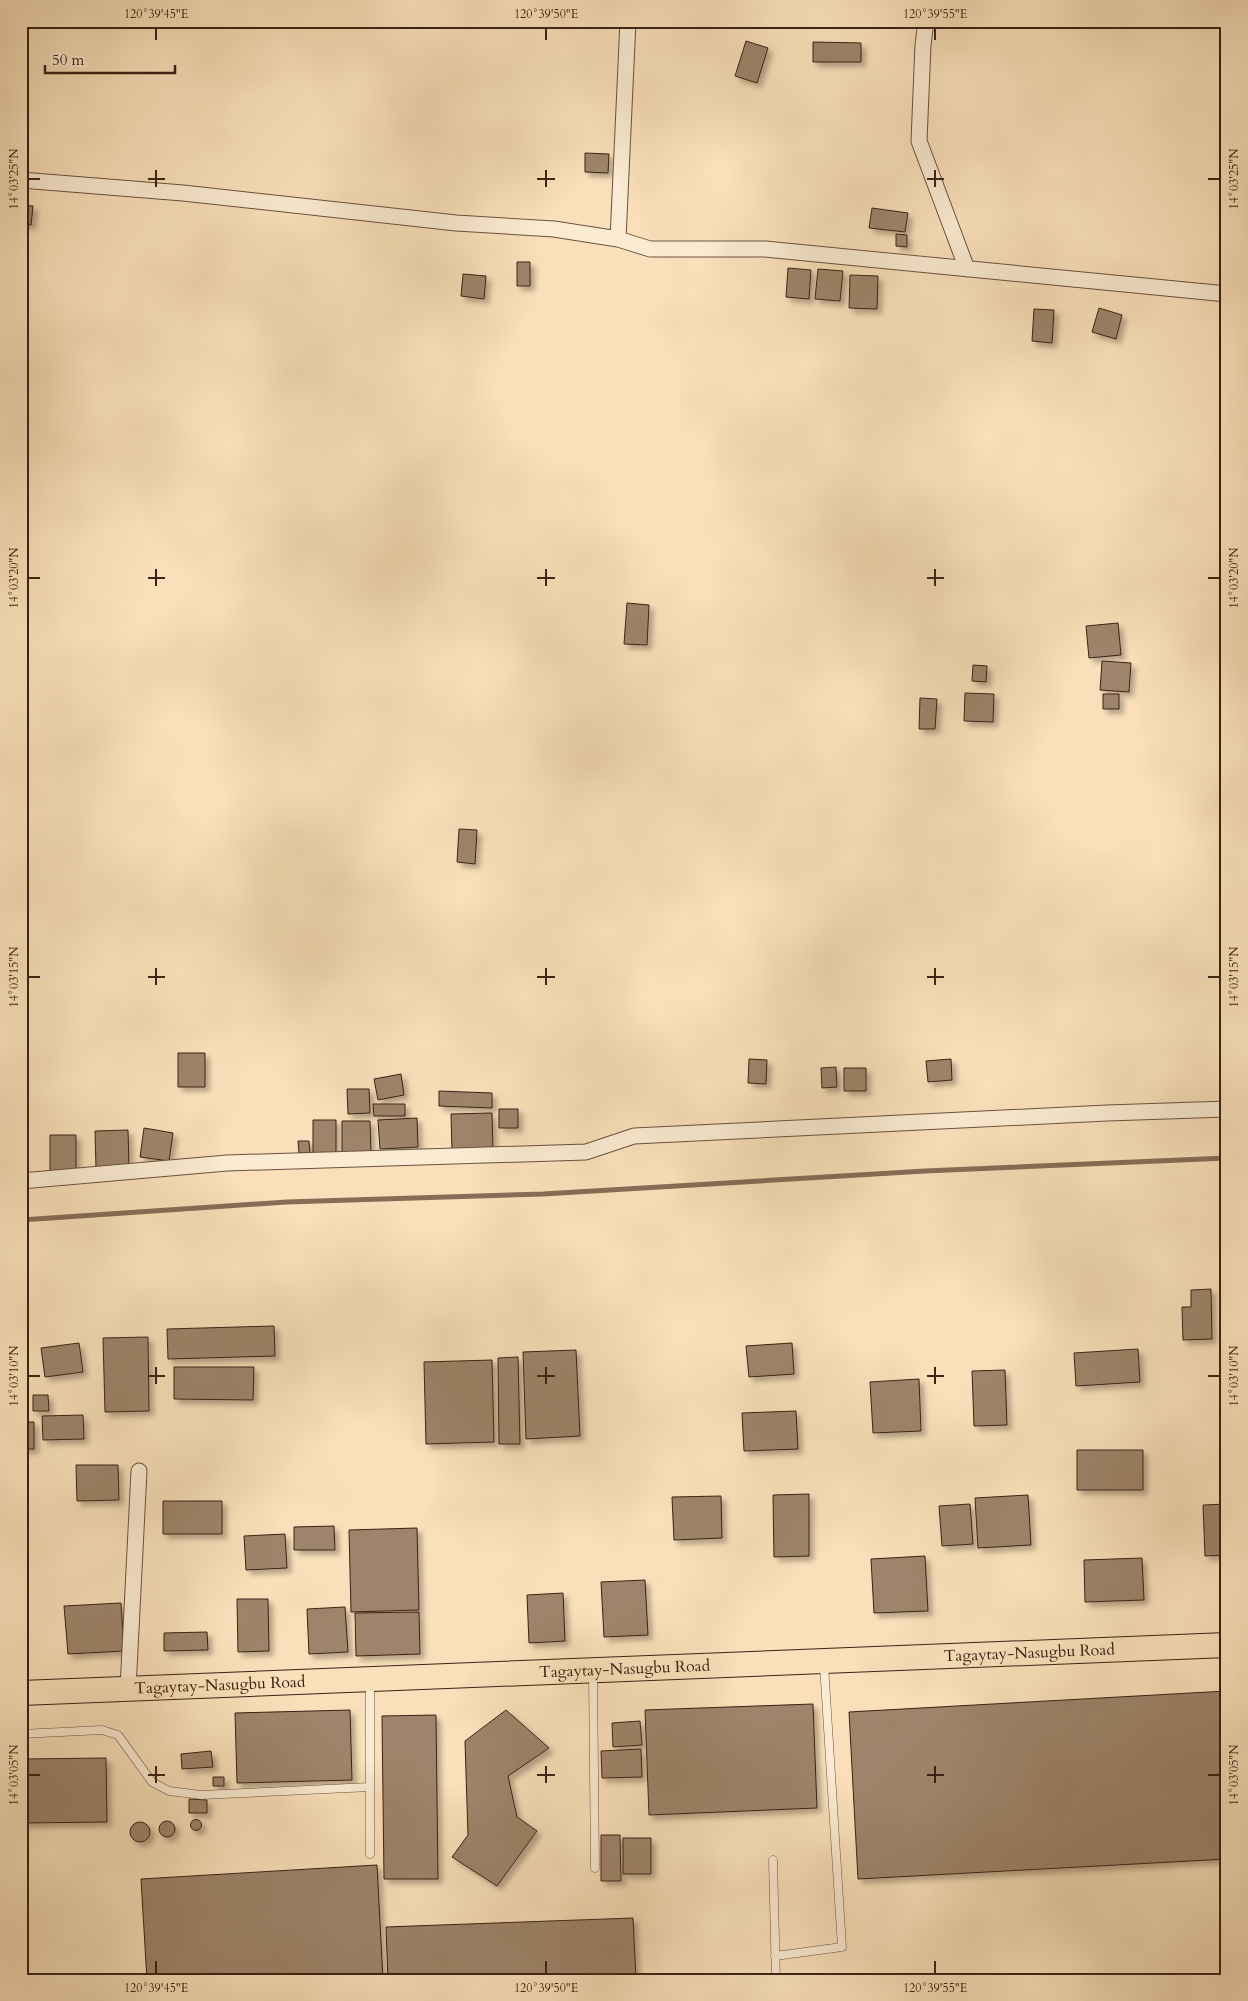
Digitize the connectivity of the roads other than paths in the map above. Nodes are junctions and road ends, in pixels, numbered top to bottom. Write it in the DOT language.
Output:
graph roads {
  1 [pos="628,21"];
  2 [pos="926,21"];
  3 [pos="21,180"];
  4 [pos="618,239"];
  5 [pos="967,269"];
  6 [pos="1227,294"];
  7 [pos="1227,1108"];
  8 [pos="21,1181"];
  9 [pos="139,1472"];
  10 [pos="1227,1645"];
  11 [pos="824,1660"];
  12 [pos="593,1669"];
  13 [pos="370,1679"];
  14 [pos="128,1689"];
  15 [pos="21,1693"];
  16 [pos="21,1734"];
  17 [pos="370,1788"];
  18 [pos="370,1854"];
  19 [pos="773,1860"];
  20 [pos="595,1868"];
  21 [pos="775,1956"];
  22 [pos="776,1980"];
  23 [pos="1199,1980"];
  24 [pos="1222,1980"];
  1 -- 4 [label="street"];
  2 -- 5 [label="street"];
  3 -- 4 [label="street"];
  4 -- 5 [label="street"];
  5 -- 6 [label="street"];
  7 -- 8 [label="street"];
  9 -- 14 [label="street"];
  10 -- 11 [label="main road, Tagaytay-Nasugbu Road"];
  11 -- 12 [label="main road, Tagaytay-Nasugbu Road"];
  11 -- 21 [label="lane"];
  12 -- 13 [label="main road, Tagaytay-Nasugbu Road"];
  12 -- 20 [label="lane"];
  13 -- 14 [label="main road, Tagaytay-Nasugbu Road"];
  13 -- 17 [label="lane"];
  14 -- 15 [label="main road, Tagaytay-Nasugbu Road"];
  16 -- 17 [label="lane"];
  17 -- 18 [label="lane"];
  19 -- 21 [label="lane"];
  21 -- 22 [label="lane"];
  23 -- 24 [label="lane"];
}
